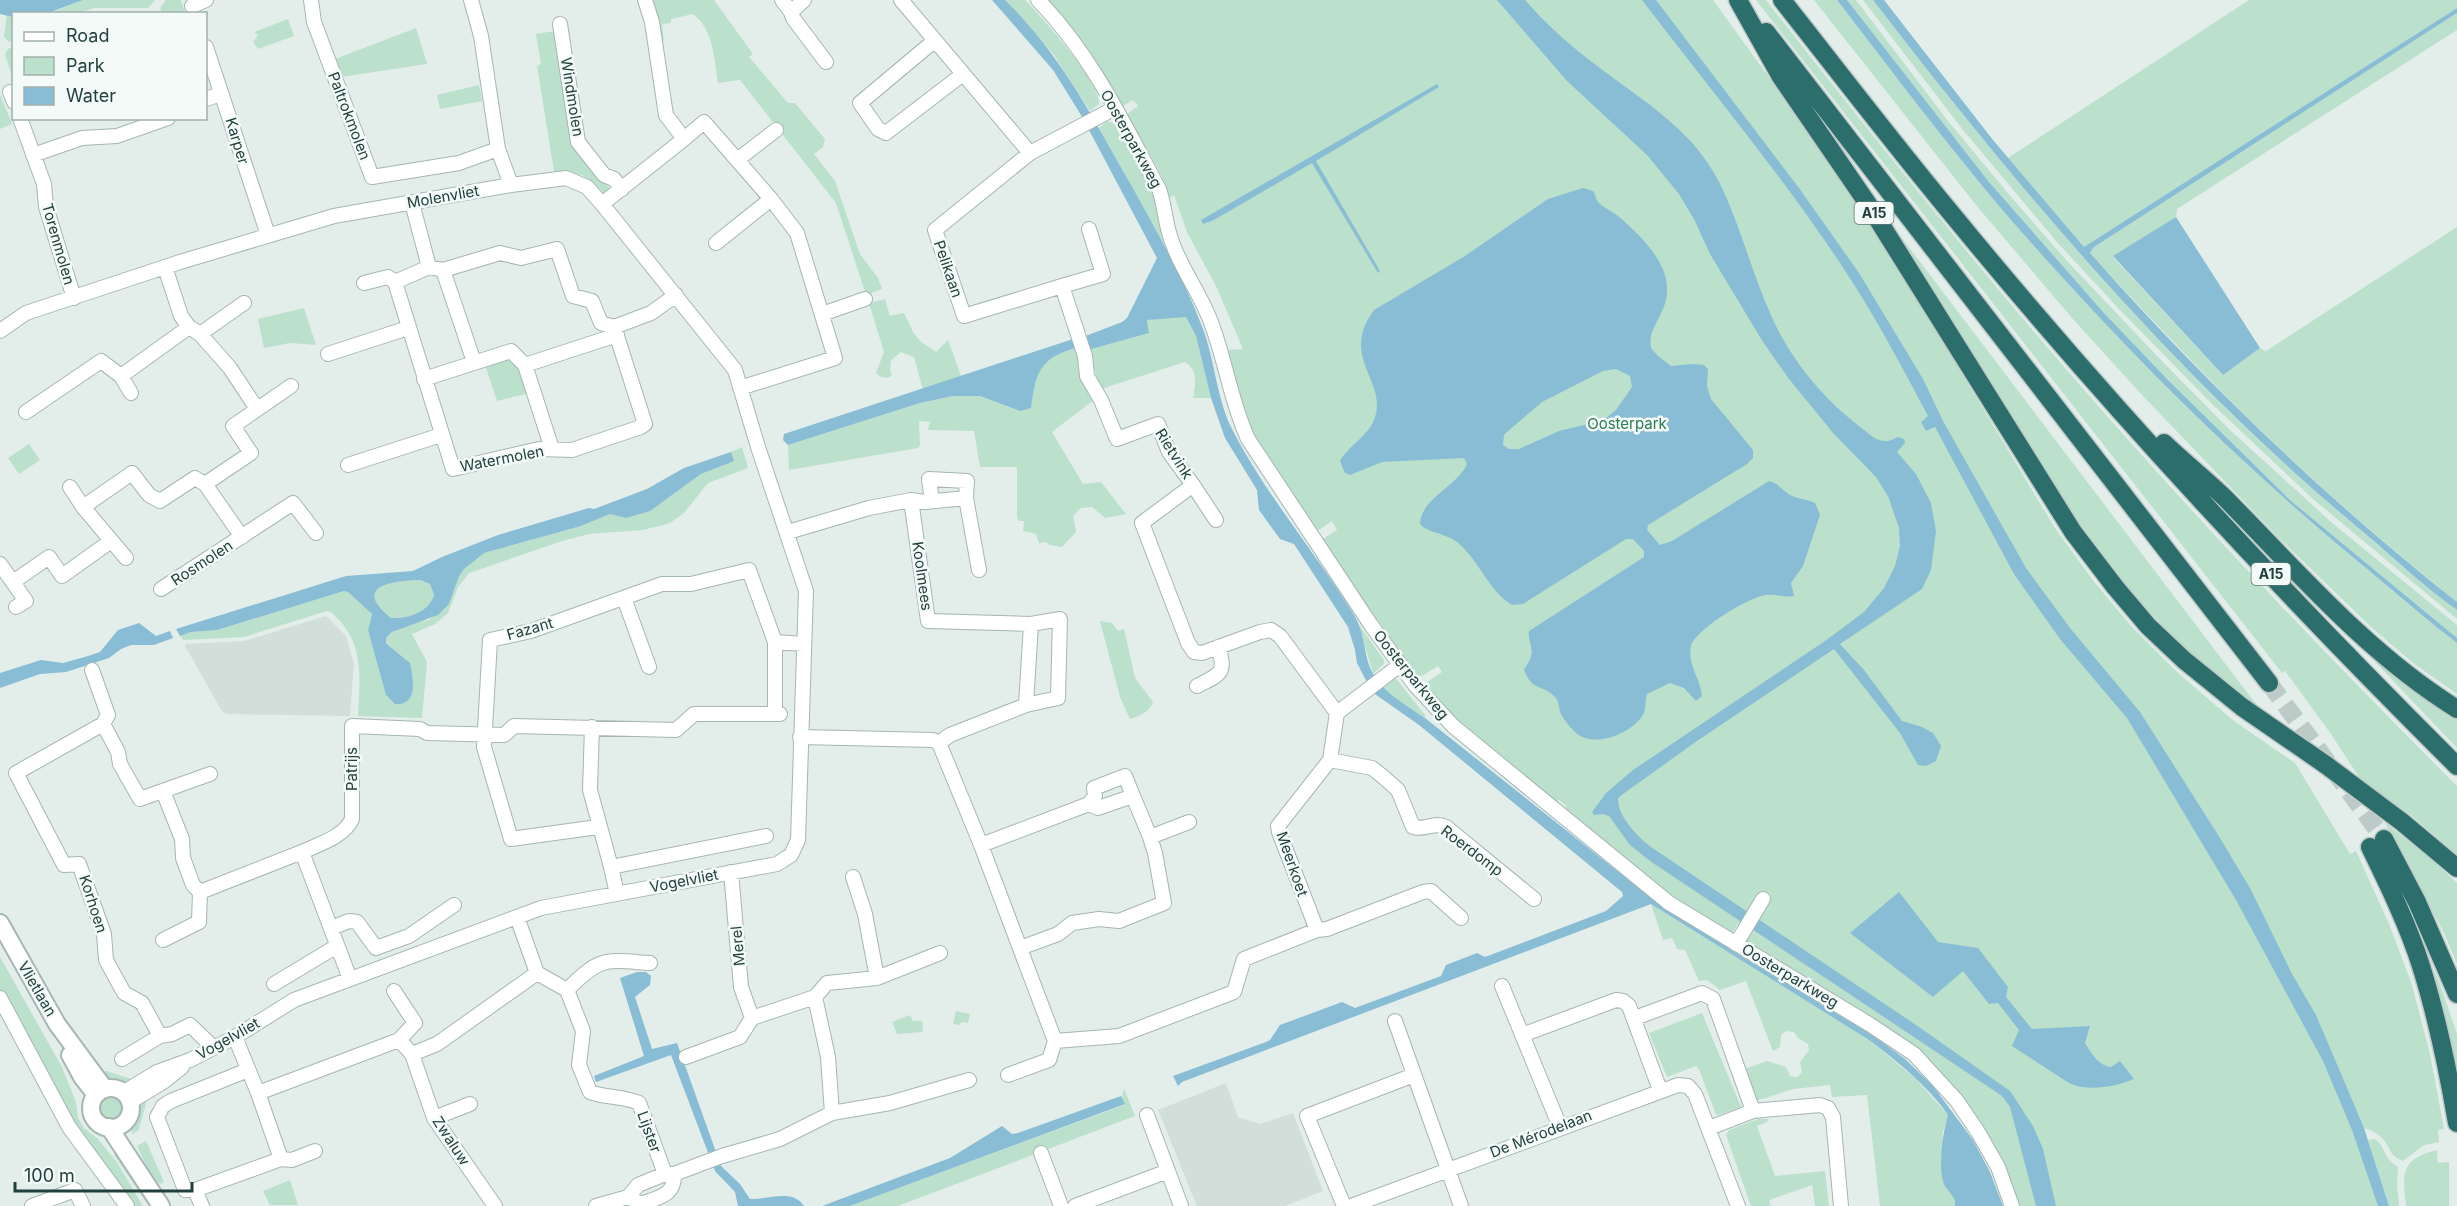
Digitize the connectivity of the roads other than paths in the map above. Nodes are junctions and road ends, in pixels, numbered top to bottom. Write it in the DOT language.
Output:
graph roads {
  1 [pos="206,0"];
  2 [pos="311,0"];
  3 [pos="471,0"];
  4 [pos="782,0"];
  5 [pos="804,0"];
  6 [pos="902,0"];
  7 [pos="1038,0"];
  8 [pos="1740,0"];
  9 [pos="1782,0"];
  10 [pos="192,6"];
  11 [pos="647,6"];
  12 [pos="791,12"];
  13 [pos="560,24"];
  14 [pos="934,41"];
  15 [pos="207,50"];
  16 [pos="826,62"];
  17 [pos="963,74"];
  18 [pos="221,94"];
  19 [pos="207,99"];
  20 [pos="1115,108"];
  21 [pos="21,120"];
  22 [pos="162,120"];
  23 [pos="776,130"];
  24 [pos="684,139"];
  25 [pos="498,149"];
  26 [pos="1030,153"];
  27 [pos="33,155"];
  28 [pos="737,160"];
  29 [pos="511,185"];
  30 [pos="622,189"];
  31 [pos="771,199"];
  32 [pos="412,202"];
  33 [pos="602,204"];
  34 [pos="1089,229"];
  35 [pos="268,235"];
  36 [pos="716,243"];
  37 [pos="165,267"];
  38 [pos="436,268"];
  39 [pos="395,282"];
  40 [pos="364,283"];
  41 [pos="1062,286"];
  42 [pos="676,295"];
  43 [pos="74,298"];
  44 [pos="866,299"];
  45 [pos="244,303"];
  46 [pos="822,314"];
  47 [pos="408,328"];
  48 [pos="194,330"];
  49 [pos="0,331"];
  50 [pos="616,331"];
  51 [pos="328,354"];
  52 [pos="474,362"];
  53 [pos="525,365"];
  54 [pos="121,376"];
  55 [pos="2091,378"];
  56 [pos="424,379"];
  57 [pos="291,386"];
  58 [pos="740,387"];
  59 [pos="131,393"];
  60 [pos="257,409"];
  61 [pos="26,412"];
  62 [pos="441,435"];
  63 [pos="758,447"];
  64 [pos="552,449"];
  65 [pos="348,465"];
  66 [pos="205,484"];
  67 [pos="1192,485"];
  68 [pos="70,487"];
  69 [pos="966,498"];
  70 [pos="911,500"];
  71 [pos="932,501"];
  72 [pos="83,507"];
  73 [pos="1216,520"];
  74 [pos="788,532"];
  75 [pos="316,533"];
  76 [pos="242,537"];
  77 [pos="111,541"];
  78 [pos="126,558"];
  79 [pos="0,564"];
  80 [pos="980,570"];
  81 [pos="13,582"];
  82 [pos="161,589"];
  83 [pos="624,598"];
  84 [pos="16,607"];
  85 [pos="1031,624"];
  86 [pos="775,642"];
  87 [pos="804,644"];
  88 [pos="1218,647"];
  89 [pos="1400,665"];
  90 [pos="649,667"];
  91 [pos="92,670"];
  92 [pos="2269,683"];
  93 [pos="1197,686"];
  94 [pos="1026,705"];
  95 [pos="2457,709"];
  96 [pos="1337,713"];
  97 [pos="103,724"];
  98 [pos="592,727"];
  99 [pos="420,729"];
  100 [pos="485,734"];
  101 [pos="800,737"];
  102 [pos="939,743"];
  103 [pos="1330,760"];
  104 [pos="2457,766"];
  105 [pos="210,774"];
  106 [pos="163,790"];
  107 [pos="1133,796"];
  108 [pos="1089,804"];
  109 [pos="1189,822"];
  110 [pos="598,827"];
  111 [pos="766,836"];
  112 [pos="1150,837"];
  113 [pos="981,844"];
  114 [pos="302,852"];
  115 [pos="611,867"];
  116 [pos="2457,868"];
  117 [pos="731,872"];
  118 [pos="853,877"];
  119 [pos="200,892"];
  120 [pos="617,894"];
  121 [pos="1534,899"];
  122 [pos="1763,899"];
  123 [pos="454,905"];
  124 [pos="517,917"];
  125 [pos="1461,918"];
  126 [pos="0,923"];
  127 [pos="331,928"];
  128 [pos="1317,930"];
  129 [pos="163,940"];
  130 [pos="1736,944"];
  131 [pos="337,946"];
  132 [pos="1020,948"];
  133 [pos="940,953"];
  134 [pos="650,963"];
  135 [pos="537,973"];
  136 [pos="877,978"];
  137 [pos="350,979"];
  138 [pos="274,984"];
  139 [pos="1502,986"];
  140 [pos="567,990"];
  141 [pos="394,991"];
  142 [pos="2457,994"];
  143 [pos="815,997"];
  144 [pos="0,998"];
  145 [pos="752,1018"];
  146 [pos="1635,1018"];
  147 [pos="1395,1021"];
  148 [pos="1522,1035"];
  149 [pos="160,1036"];
  150 [pos="235,1037"];
  151 [pos="399,1041"];
  152 [pos="1055,1041"];
  153 [pos="213,1048"];
  154 [pos="412,1054"];
  155 [pos="686,1057"];
  156 [pos="122,1059"];
  157 [pos="248,1070"];
  158 [pos="1414,1075"];
  159 [pos="1008,1076"];
  160 [pos="969,1080"];
  161 [pos="1660,1090"];
  162 [pos="101,1092"];
  163 [pos="258,1093"];
  164 [pos="127,1097"];
  165 [pos="470,1104"];
  166 [pos="1753,1111"];
  167 [pos="832,1113"];
  168 [pos="1147,1115"];
  169 [pos="434,1118"];
  170 [pos="2457,1123"];
  171 [pos="116,1126"];
  172 [pos="1560,1127"];
  173 [pos="1709,1128"];
  174 [pos="315,1151"];
  175 [pos="1041,1153"];
  176 [pos="280,1159"];
  177 [pos="1447,1170"];
  178 [pos="1168,1171"];
  179 [pos="670,1174"];
  180 [pos="195,1190"];
  181 [pos="157,1200"];
  182 [pos="82,1204"];
  183 [pos="598,1205"];
  184 [pos="32,1206"];
  185 [pos="127,1206"];
  186 [pos="201,1206"];
  187 [pos="495,1206"];
  188 [pos="1061,1206"];
  189 [pos="1075,1206"];
  190 [pos="1181,1206"];
  191 [pos="1344,1206"];
  192 [pos="1352,1206"];
  193 [pos="1461,1206"];
  194 [pos="1738,1206"];
  195 [pos="1841,1206"];
  196 [pos="2012,1206"];
  1 -- 10 [label="street"];
  2 -- 25 [label="street, Paltrokmolen"];
  3 -- 25 [label="street"];
  4 -- 12 [label="street"];
  5 -- 12 [label="street"];
  6 -- 14 [label="street"];
  7 -- 20 [label="street, Oosterparkweg"];
  8 -- 92 [label="highway, A15"];
  8 -- 116 [label="highway, A15, bridge"];
  9 -- 55 [label="highway, A15"];
  11 -- 24 [label="street"];
  12 -- 16 [label="street"];
  13 -- 30 [label="street, Windmolen"];
  14 -- 17 [label="street"];
  14 -- 17 [label="street"];
  15 -- 18 [label="street, Karper"];
  17 -- 26 [label="street"];
  18 -- 19 [label="street"];
  18 -- 35 [label="street, Karper"];
  20 -- 26 [label="street, Pelikaan"];
  20 -- 89 [label="street, Oosterparkweg"];
  21 -- 27 [label="street, Torenmolen"];
  22 -- 27 [label="street"];
  23 -- 28 [label="street"];
  24 -- 28 [label="street"];
  24 -- 30 [label="street"];
  25 -- 29 [label="street"];
  26 -- 41 [label="street, Pelikaan"];
  27 -- 43 [label="street, Torenmolen"];
  28 -- 31 [label="street"];
  29 -- 32 [label="street, Molenvliet"];
  29 -- 33 [label="street, Molenvliet"];
  30 -- 33 [label="street"];
  31 -- 36 [label="street"];
  31 -- 46 [label="street"];
  32 -- 35 [label="street, Molenvliet"];
  32 -- 38 [label="street"];
  33 -- 42 [label="street, Molenvliet"];
  34 -- 41 [label="street"];
  35 -- 37 [label="street, Molenvliet"];
  37 -- 43 [label="street, Molenvliet"];
  37 -- 48 [label="street"];
  38 -- 39 [label="street, Watermolen"];
  38 -- 50 [label="street, Watermolen"];
  38 -- 52 [label="street"];
  39 -- 40 [label="street, Watermolen"];
  39 -- 47 [label="street, Watermolen"];
  41 -- 67 [label="street, Rietvink"];
  42 -- 50 [label="street"];
  42 -- 58 [label="street, Molenvliet"];
  43 -- 49 [label="street, Molenvliet"];
  44 -- 46 [label="street"];
  45 -- 48 [label="street"];
  46 -- 58 [label="street"];
  47 -- 51 [label="street"];
  47 -- 56 [label="street, Watermolen"];
  48 -- 54 [label="street"];
  48 -- 60 [label="street"];
  50 -- 53 [label="street"];
  50 -- 64 [label="street, Watermolen"];
  52 -- 53 [label="street"];
  52 -- 56 [label="street"];
  53 -- 64 [label="street, Watermolen"];
  54 -- 59 [label="street"];
  54 -- 61 [label="street"];
  55 -- 95 [label="highway"];
  55 -- 104 [label="highway, A15"];
  56 -- 62 [label="street, Watermolen"];
  57 -- 60 [label="street"];
  58 -- 63 [label="street, Molenvliet"];
  60 -- 66 [label="street"];
  62 -- 64 [label="street, Watermolen"];
  62 -- 65 [label="street"];
  63 -- 74 [label="street, Vogelvliet"];
  66 -- 72 [label="street"];
  66 -- 76 [label="street, Rosmolen"];
  67 -- 73 [label="street"];
  67 -- 88 [label="street, Rietvink"];
  68 -- 72 [label="street"];
  69 -- 71 [label="street"];
  69 -- 71 [label="street"];
  69 -- 80 [label="street"];
  70 -- 71 [label="street"];
  70 -- 74 [label="street"];
  70 -- 85 [label="street, Koolmees"];
  72 -- 77 [label="street"];
  74 -- 87 [label="street, Vogelvliet"];
  75 -- 76 [label="street, Rosmolen"];
  76 -- 82 [label="street, Rosmolen"];
  77 -- 78 [label="street"];
  77 -- 81 [label="street"];
  79 -- 81 [label="street"];
  81 -- 84 [label="street"];
  83 -- 86 [label="street, Fazant"];
  83 -- 90 [label="street"];
  83 -- 100 [label="street, Fazant"];
  85 -- 94 [label="street"];
  85 -- 94 [label="street, Koolmees"];
  86 -- 87 [label="street"];
  86 -- 98 [label="street, Fazant"];
  87 -- 101 [label="street, Vogelvliet"];
  88 -- 93 [label="street"];
  88 -- 96 [label="street, Rietvink"];
  89 -- 96 [label="street"];
  89 -- 130 [label="street, Oosterparkweg"];
  91 -- 97 [label="street"];
  94 -- 102 [label="street, Koolmees"];
  96 -- 103 [label="street, Meerkoet"];
  97 -- 106 [label="street"];
  97 -- 149 [label="street, Korhoen"];
  98 -- 100 [label="street, Fazant"];
  98 -- 110 [label="street"];
  99 -- 100 [label="street, Fazant"];
  99 -- 114 [label="street, Patrijs"];
  100 -- 110 [label="street, Fazant"];
  101 -- 102 [label="street"];
  101 -- 117 [label="street, Vogelvliet"];
  102 -- 113 [label="street"];
  103 -- 121 [label="street, Roerdomp"];
  103 -- 128 [label="street, Meerkoet"];
  105 -- 106 [label="street"];
  106 -- 119 [label="street"];
  107 -- 108 [label="street"];
  107 -- 108 [label="street"];
  107 -- 112 [label="street"];
  108 -- 113 [label="street"];
  109 -- 112 [label="street"];
  110 -- 115 [label="street"];
  111 -- 115 [label="street"];
  112 -- 132 [label="street"];
  113 -- 132 [label="street"];
  114 -- 119 [label="street, Patrijs"];
  114 -- 127 [label="street"];
  115 -- 120 [label="street"];
  117 -- 120 [label="street, Vogelvliet"];
  117 -- 145 [label="street, Merel"];
  118 -- 136 [label="street"];
  119 -- 129 [label="street"];
  120 -- 124 [label="street, Vogelvliet"];
  122 -- 130 [label="street"];
  123 -- 127 [label="street"];
  124 -- 135 [label="street"];
  124 -- 137 [label="street, Vogelvliet"];
  125 -- 128 [label="street"];
  126 -- 162 [label="street, Vlietlaan"];
  127 -- 131 [label="street"];
  128 -- 152 [label="street"];
  130 -- 196 [label="street, Oosterparkweg"];
  131 -- 137 [label="street"];
  131 -- 138 [label="street"];
  132 -- 152 [label="street"];
  133 -- 136 [label="street"];
  134 -- 140 [label="street"];
  135 -- 140 [label="street"];
  135 -- 154 [label="street"];
  136 -- 143 [label="street"];
  137 -- 150 [label="street, Vogelvliet"];
  139 -- 148 [label="street"];
  140 -- 179 [label="street, Lijster"];
  141 -- 151 [label="street"];
  142 -- 170 [label="highway"];
  143 -- 145 [label="street"];
  143 -- 167 [label="street"];
  144 -- 185 [label="street"];
  145 -- 155 [label="street"];
  146 -- 148 [label="street"];
  146 -- 161 [label="street"];
  146 -- 166 [label="street"];
  147 -- 158 [label="street"];
  148 -- 172 [label="street"];
  149 -- 153 [label="street"];
  149 -- 156 [label="street"];
  150 -- 153 [label="street, Vogelvliet"];
  150 -- 157 [label="street"];
  151 -- 154 [label="street, Zwaluw"];
  151 -- 163 [label="street"];
  152 -- 159 [label="street"];
  153 -- 164 [label="street, Vogelvliet"];
  154 -- 169 [label="street, Zwaluw"];
  157 -- 163 [label="street"];
  157 -- 180 [label="street"];
  158 -- 177 [label="street"];
  158 -- 191 [label="street"];
  160 -- 167 [label="street"];
  161 -- 172 [label="street, De Mérodelaan"];
  161 -- 173 [label="street, De Mérodelaan"];
  162 -- 164 [label="street"];
  162 -- 171 [label="street"];
  163 -- 176 [label="street"];
  164 -- 171 [label="street"];
  165 -- 169 [label="street"];
  166 -- 173 [label="street"];
  166 -- 195 [label="street"];
  167 -- 179 [label="street"];
  168 -- 178 [label="street"];
  169 -- 187 [label="street, Zwaluw"];
  171 -- 181 [label="street"];
  172 -- 177 [label="street, De Mérodelaan"];
  173 -- 194 [label="street"];
  174 -- 176 [label="street"];
  175 -- 188 [label="street"];
  176 -- 180 [label="street"];
  177 -- 192 [label="street, De Mérodelaan"];
  177 -- 193 [label="street"];
  178 -- 189 [label="street"];
  178 -- 190 [label="street"];
  179 -- 183 [label="street"];
  180 -- 186 [label="street"];
  182 -- 184 [label="street"];
}
